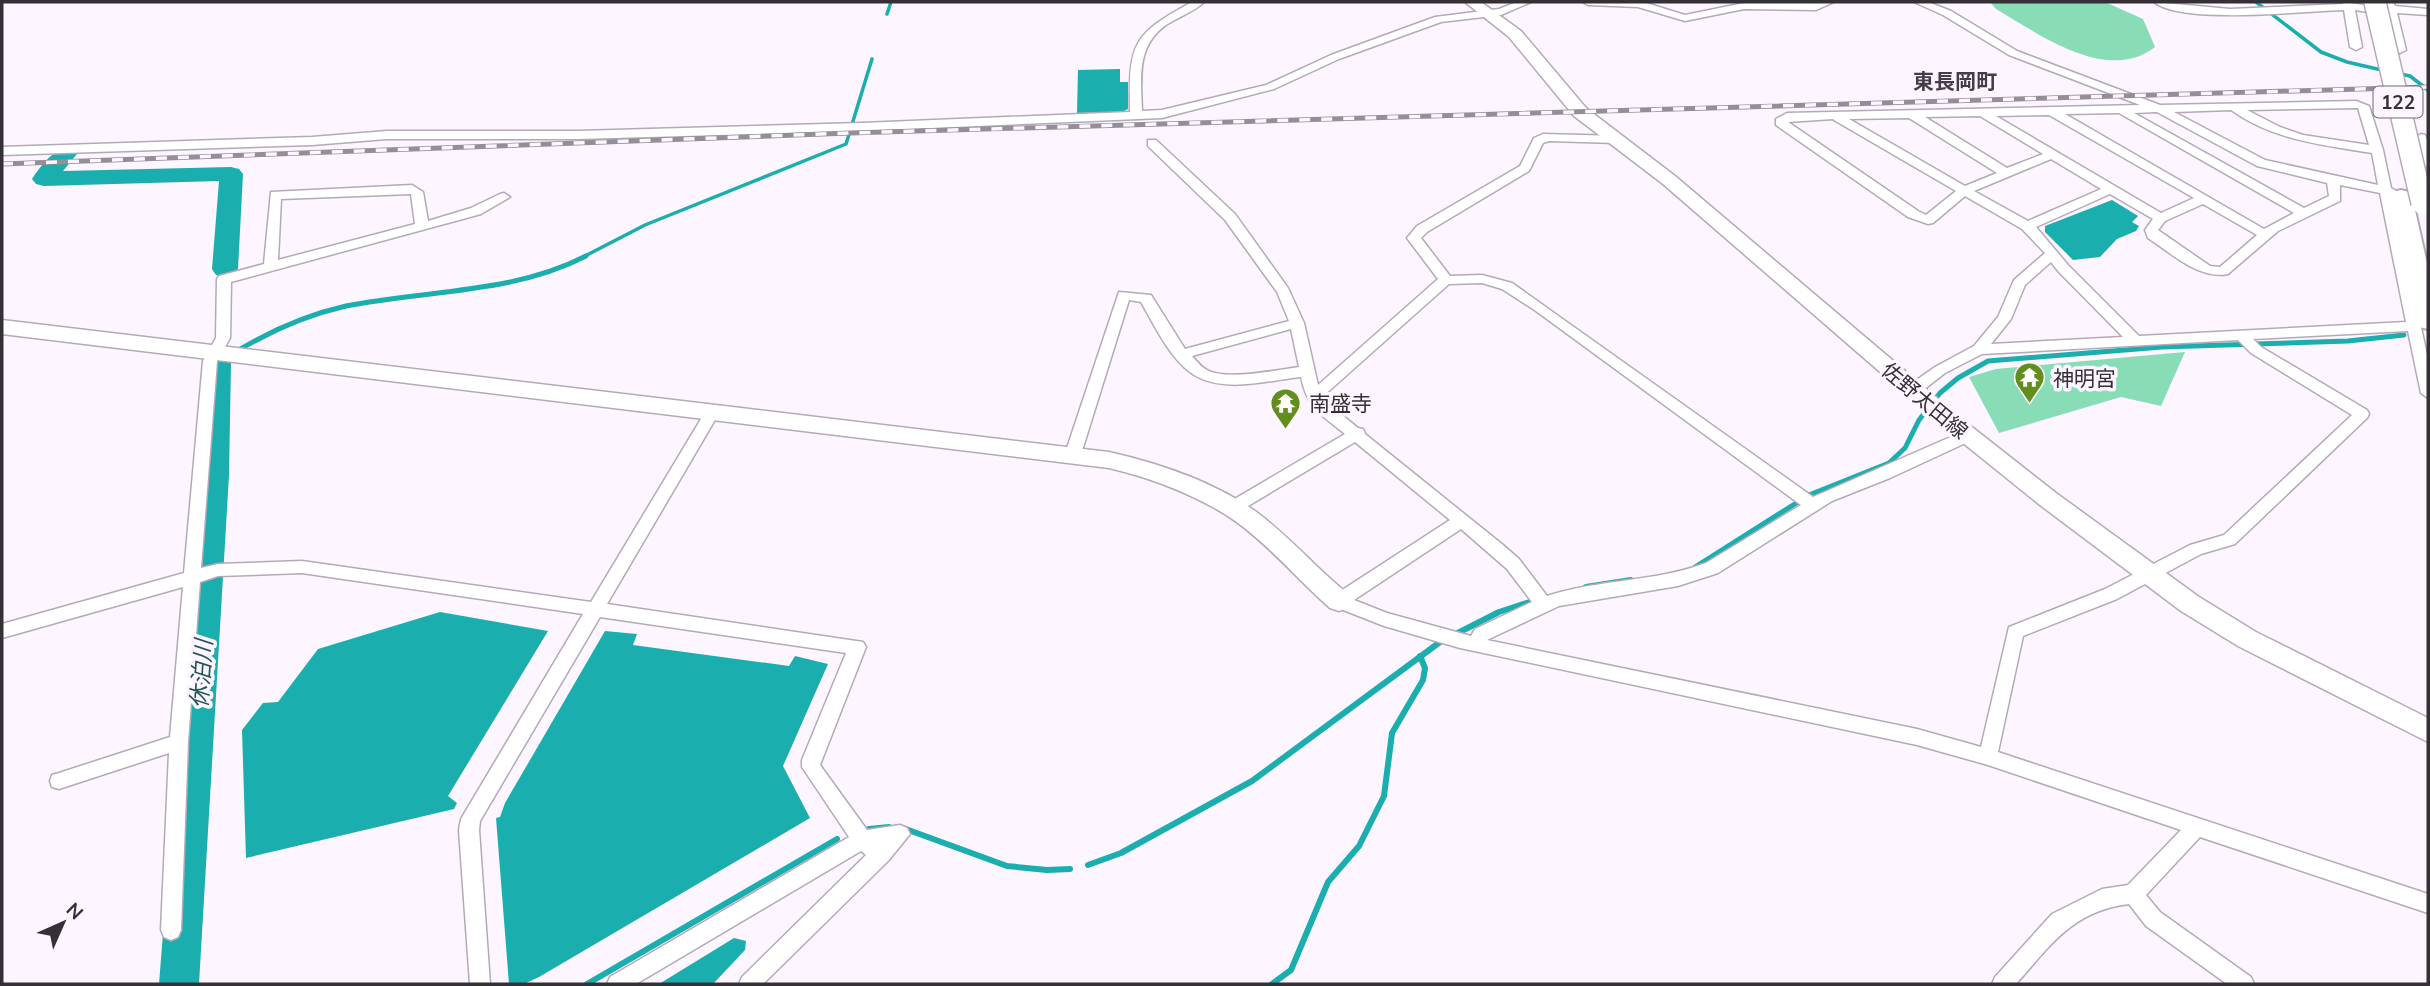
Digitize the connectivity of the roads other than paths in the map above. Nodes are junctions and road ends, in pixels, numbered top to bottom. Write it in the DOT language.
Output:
graph roads {
  1 [pos="1199,2"];
  2 [pos="1472,2"];
  3 [pos="1526,2"];
  4 [pos="1588,2"];
  5 [pos="1829,2"];
  6 [pos="1919,2"];
  7 [pos="2159,2"];
  8 [pos="2353,3"];
  9 [pos="1779,4"];
  10 [pos="2388,7"];
  11 [pos="2428,12"];
  12 [pos="1491,14"];
  13 [pos="2356,47"];
  14 [pos="2399,50"];
  15 [pos="2233,107"];
  16 [pos="2160,109"];
  17 [pos="2121,110"];
  18 [pos="2051,111"];
  19 [pos="1981,113"];
  20 [pos="1913,114"];
  21 [pos="1136,116"];
  22 [pos="1836,117"];
  23 [pos="2421,138"];
  24 [pos="1616,139"];
  25 [pos="1152,143"];
  26 [pos="2377,150"];
  27 [pos="2,151"];
  28 [pos="2052,154"];
  29 [pos="2428,163"];
  30 [pos="2006,173"];
  31 [pos="2333,178"];
  32 [pos="2111,189"];
  33 [pos="1963,191"];
  34 [pos="504,197"];
  35 [pos="2409,197"];
  36 [pos="2203,199"];
  37 [pos="2305,214"];
  38 [pos="2160,218"];
  39 [pos="422,226"];
  40 [pos="2027,226"];
  41 [pos="2428,232"];
  42 [pos="2266,235"];
  43 [pos="2053,253"];
  44 [pos="271,265"];
  45 [pos="1446,280"];
  46 [pos="1297,323"];
  47 [pos="2421,324"];
  48 [pos="2,327"];
  49 [pos="2241,335"];
  50 [pos="2135,340"];
  51 [pos="1979,349"];
  52 [pos="214,353"];
  53 [pos="1183,354"];
  54 [pos="1309,370"];
  55 [pos="1913,390"];
  56 [pos="2428,393"];
  57 [pos="1313,397"];
  58 [pos="712,413"];
  59 [pos="1358,433"];
  60 [pos="1967,436"];
  61 [pos="1073,454"];
  62 [pos="1812,505"];
  63 [pos="1232,508"];
  64 [pos="1462,520"];
  65 [pos="2147,573"];
  66 [pos="195,577"];
  67 [pos="1339,601"];
  68 [pos="1544,604"];
  69 [pos="597,611"];
  70 [pos="2,631"];
  71 [pos="1476,643"];
  72 [pos="2428,731"];
  73 [pos="179,742"];
  74 [pos="1988,757"];
  75 [pos="59,781"];
  76 [pos="2194,825"];
  77 [pos="862,840"];
  78 [pos="881,855"];
  79 [pos="2133,894"];
  80 [pos="2428,904"];
  81 [pos="171,930"];
  82 [pos="480,984"];
  83 [pos="618,984"];
  84 [pos="750,984"];
  85 [pos="2002,984"];
  86 [pos="2244,984"];
  1 -- 21 [label="street"];
  2 -- 12 [label="street, 佐野太田線"];
  3 -- 12 [label="street"];
  4 -- 9 [label="street"];
  5 -- 9 [label="street"];
  6 -- 16 [label="street"];
  7 -- 8 [label="street"];
  8 -- 10 [label="street"];
  8 -- 13 [label="street"];
  8 -- 35 [label="highway, 122"];
  10 -- 11 [label="street"];
  10 -- 14 [label="street"];
  10 -- 35 [label="highway, 122, bridge"];
  12 -- 21 [label="street"];
  12 -- 24 [label="street, 佐野太田線"];
  15 -- 16 [label="street"];
  15 -- 26 [label="street"];
  15 -- 26 [label="street"];
  16 -- 17 [label="street"];
  16 -- 31 [label="street"];
  17 -- 18 [label="street"];
  17 -- 37 [label="street"];
  18 -- 19 [label="street"];
  18 -- 36 [label="street"];
  19 -- 20 [label="street"];
  19 -- 28 [label="street"];
  20 -- 22 [label="street"];
  20 -- 30 [label="street"];
  21 -- 27 [label="street"];
  22 -- 33 [label="street"];
  22 -- 33 [label="street"];
  23 -- 29 [label="street"];
  24 -- 45 [label="street"];
  24 -- 55 [label="street, 佐野太田線"];
  25 -- 46 [label="street"];
  26 -- 35 [label="street"];
  28 -- 30 [label="street"];
  28 -- 32 [label="street"];
  30 -- 33 [label="street"];
  31 -- 35 [label="street"];
  31 -- 37 [label="street"];
  32 -- 38 [label="street"];
  32 -- 40 [label="street"];
  33 -- 40 [label="street"];
  34 -- 39 [label="street"];
  35 -- 41 [label="highway, 122"];
  35 -- 47 [label="highway, 122"];
  36 -- 38 [label="street"];
  36 -- 42 [label="street"];
  37 -- 42 [label="street"];
  38 -- 42 [label="street"];
  39 -- 44 [label="street"];
  39 -- 44 [label="street"];
  40 -- 43 [label="street"];
  43 -- 50 [label="street"];
  43 -- 51 [label="street"];
  44 -- 52 [label="street"];
  45 -- 57 [label="street"];
  45 -- 62 [label="street"];
  46 -- 53 [label="street"];
  46 -- 54 [label="street"];
  47 -- 49 [label="street"];
  47 -- 56 [label="street"];
  48 -- 52 [label="street"];
  49 -- 50 [label="street"];
  49 -- 65 [label="street"];
  50 -- 51 [label="street"];
  51 -- 55 [label="street"];
  52 -- 58 [label="street"];
  52 -- 66 [label="street"];
  53 -- 54 [label="street"];
  53 -- 61 [label="street"];
  54 -- 57 [label="street"];
  55 -- 60 [label="street, 佐野太田線"];
  57 -- 59 [label="street"];
  58 -- 61 [label="street"];
  58 -- 69 [label="street"];
  59 -- 63 [label="street"];
  59 -- 64 [label="street"];
  60 -- 62 [label="street"];
  60 -- 65 [label="street, 佐野太田線"];
  61 -- 63 [label="street"];
  62 -- 68 [label="street"];
  63 -- 67 [label="street"];
  64 -- 67 [label="street"];
  64 -- 68 [label="street"];
  65 -- 72 [label="street, 佐野太田線"];
  65 -- 74 [label="street"];
  66 -- 69 [label="street"];
  66 -- 70 [label="street"];
  66 -- 73 [label="street"];
  67 -- 71 [label="street"];
  68 -- 71 [label="street"];
  69 -- 77 [label="street"];
  69 -- 82 [label="street"];
  71 -- 74 [label="street"];
  73 -- 75 [label="street"];
  73 -- 81 [label="street"];
  74 -- 76 [label="street"];
  76 -- 79 [label="street"];
  76 -- 80 [label="street"];
  77 -- 78 [label="street"];
  77 -- 78 [label="street"];
  77 -- 83 [label="street"];
  78 -- 84 [label="street"];
  79 -- 85 [label="street"];
  79 -- 86 [label="street"];
}
